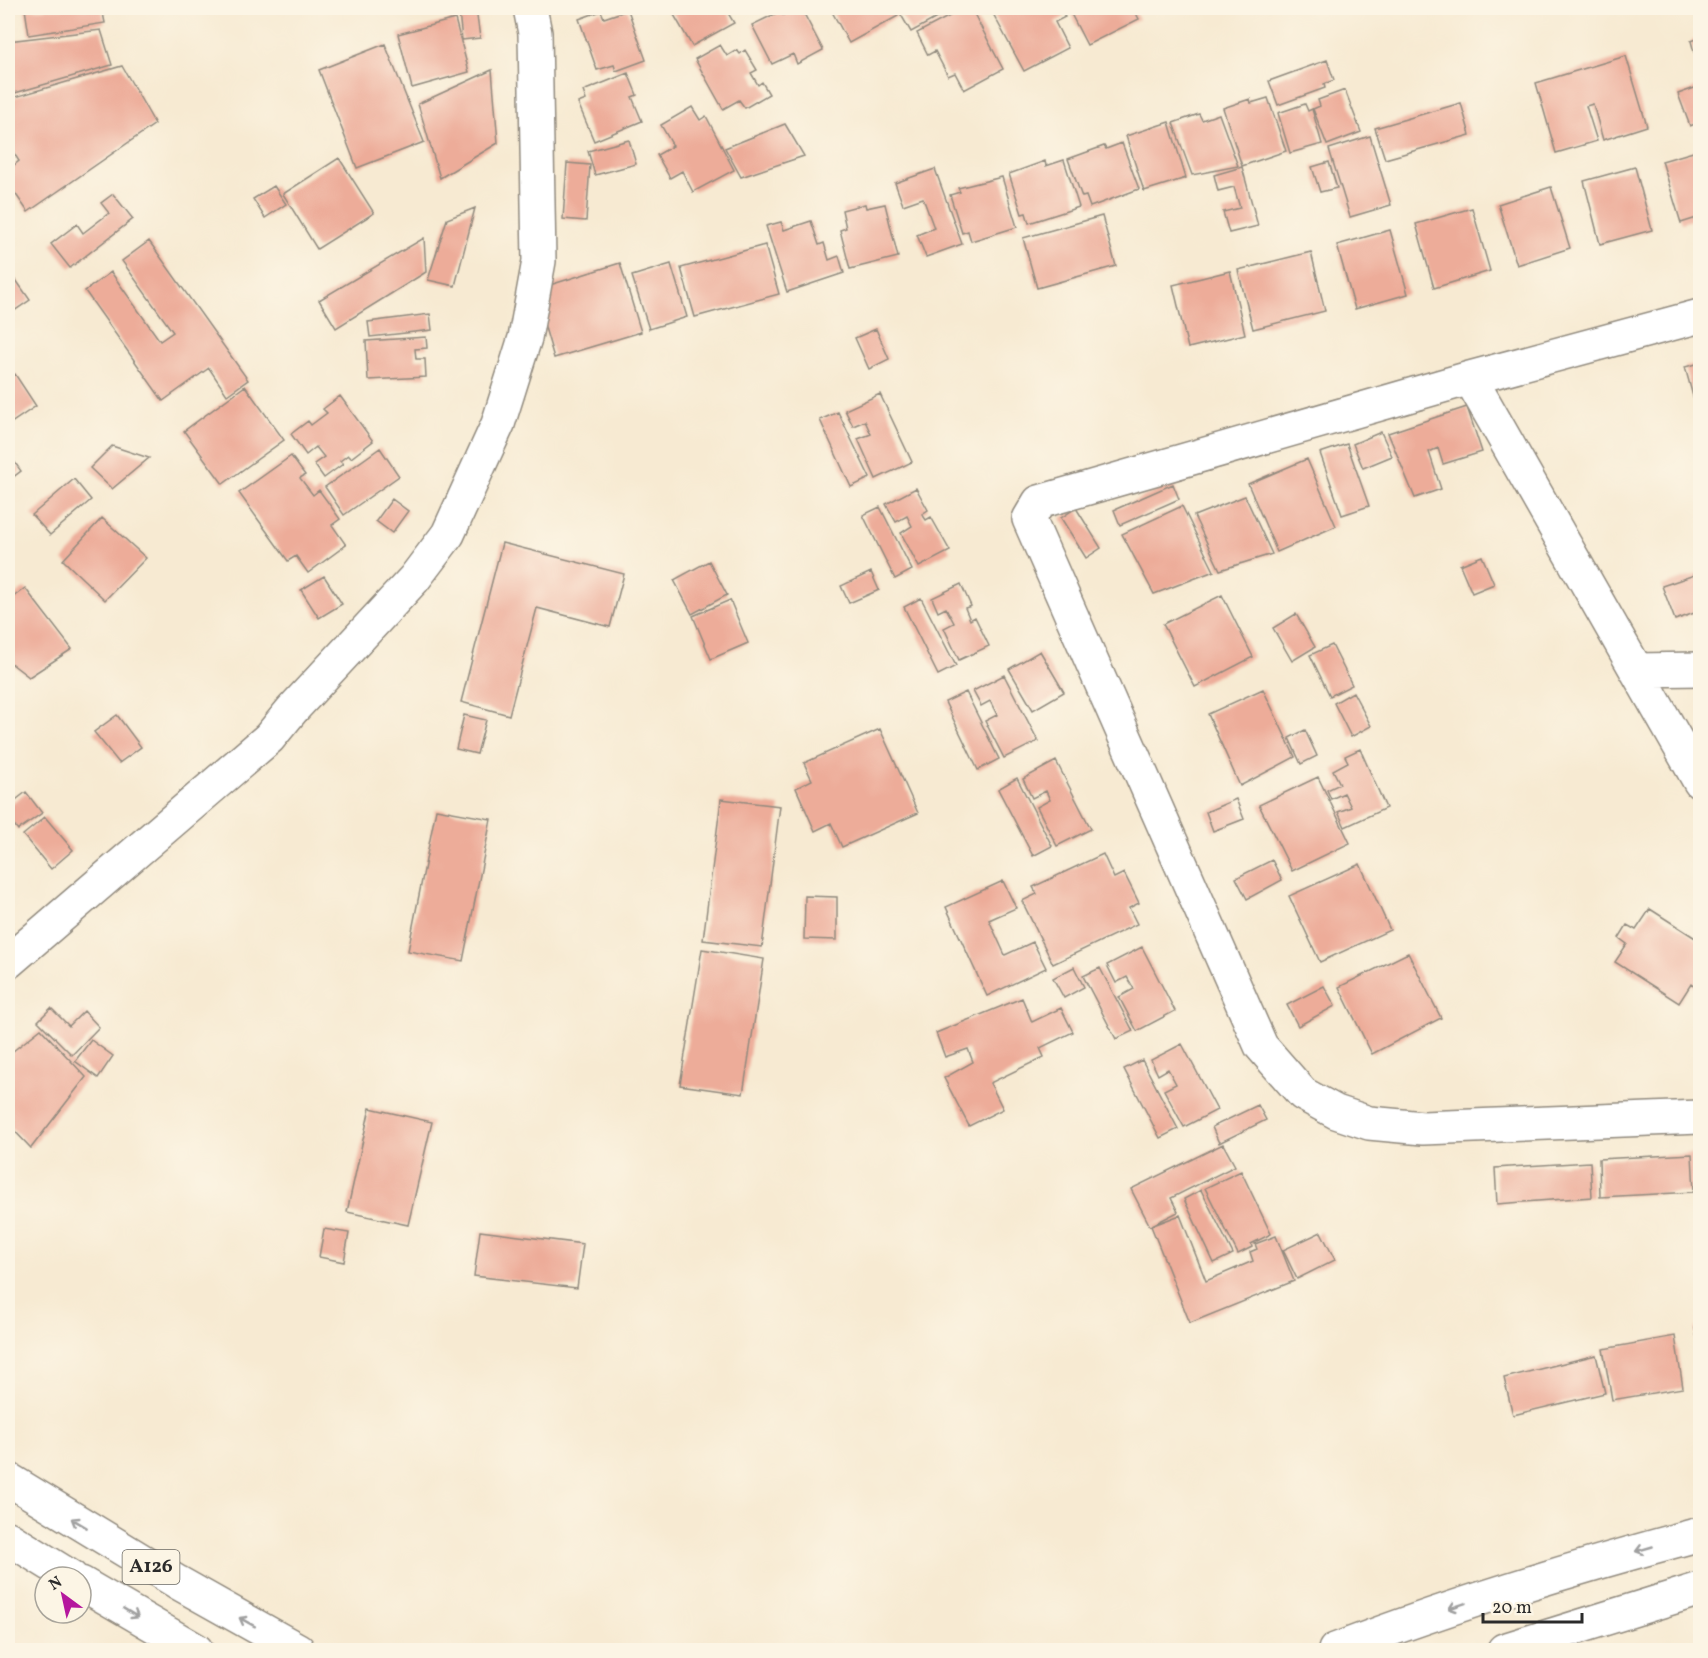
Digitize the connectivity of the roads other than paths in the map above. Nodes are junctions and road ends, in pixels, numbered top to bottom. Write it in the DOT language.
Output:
graph roads {
  1 [pos="530,8"];
  2 [pos="1701,316"];
  3 [pos="1470,378"];
  4 [pos="1701,669"];
  5 [pos="1636,670"];
  6 [pos="1701,782"];
  7 [pos="8,962"];
  8 [pos="1701,1117"];
  9 [pos="8,1479"];
  10 [pos="1701,1534"];
  11 [pos="8,1538"];
  12 [pos="52,1565"];
  13 [pos="1701,1589"];
  14 [pos="93,1590"];
  15 [pos="196,1650"];
  16 [pos="298,1650"];
  17 [pos="1335,1650"];
  18 [pos="1504,1650"];
  1 -- 7 [label="main road"];
  2 -- 3 [label="main road"];
  3 -- 5 [label="main road"];
  3 -- 8 [label="main road"];
  4 -- 5 [label="main road"];
  5 -- 6 [label="main road"];
  16 -- 9 [label="main road, A126, one-way"];
  10 -- 17 [label="main road, one-way"];
  11 -- 12 [label="main road"];
  13 -- 18 [label="main road"];
  14 -- 15 [label="main road, A126, one-way"];
}
